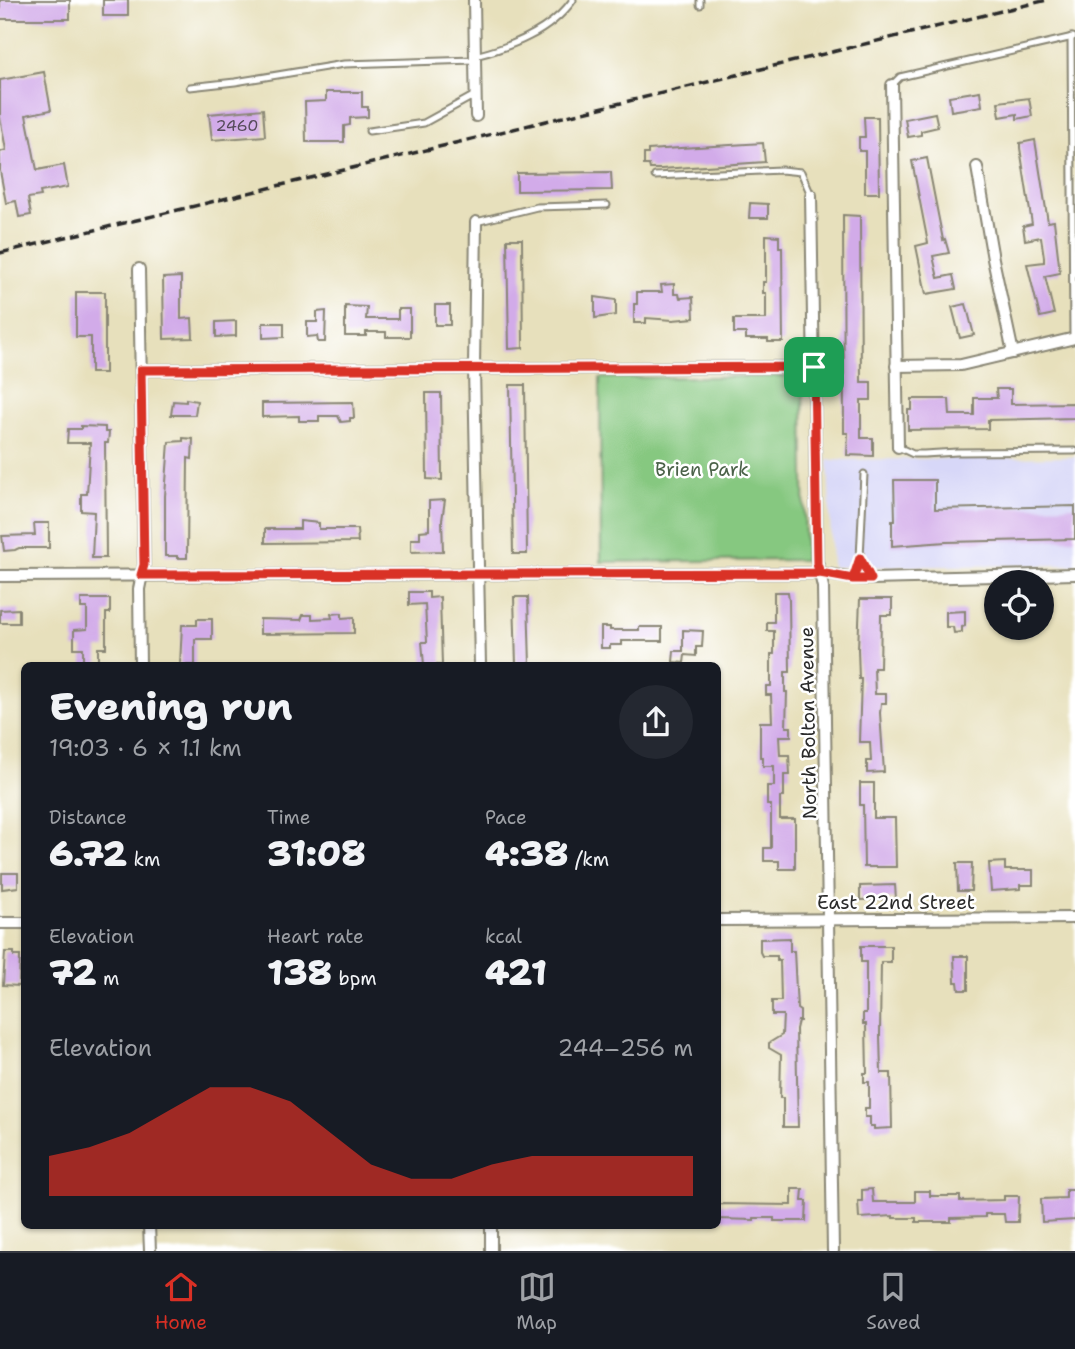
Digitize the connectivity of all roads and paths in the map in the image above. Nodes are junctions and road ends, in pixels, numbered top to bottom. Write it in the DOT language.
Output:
graph roads {
  1 [pos="474,0"];
  2 [pos="573,0"];
  3 [pos="1073,37"];
  4 [pos="475,58"];
  5 [pos="892,85"];
  6 [pos="190,87"];
  7 [pos="475,94"];
  8 [pos="476,116"];
  9 [pos="369,131"];
  10 [pos="977,167"];
  11 [pos="655,176"];
  12 [pos="811,195"];
  13 [pos="607,205"];
  14 [pos="476,222"];
  15 [pos="139,269"];
  16 [pos="1074,339"];
  17 [pos="1013,353"];
  18 [pos="896,366"];
  19 [pos="814,367"];
  20 [pos="474,368"];
  21 [pos="141,370"];
  22 [pos="898,447"];
  23 [pos="1075,452"];
  24 [pos="864,474"];
  25 [pos="860,558"];
  26 [pos="820,573"];
  27 [pos="1075,574"];
  28 [pos="141,575"];
  29 [pos="478,575"];
  30 [pos="0,576"];
  31 [pos="853,579"];
  32 [pos="871,579"];
  33 [pos="140,662"];
  34 [pos="480,662"];
  35 [pos="1075,918"];
  36 [pos="721,920"];
  37 [pos="829,920"];
  38 [pos="0,923"];
  39 [pos="21,923"];
  40 [pos="149,1229"];
  41 [pos="491,1229"];
  42 [pos="150,1251"];
  43 [pos="491,1251"];
  44 [pos="833,1251"];
  1 -- 4 [label="street"];
  2 -- 4 [label="lane"];
  3 -- 5 [label="lane"];
  3 -- 16 [label="lane"];
  4 -- 6 [label="lane"];
  4 -- 7 [label="street"];
  5 -- 18 [label="street"];
  7 -- 8 [label="street"];
  7 -- 9 [label="lane"];
  10 -- 17 [label="street"];
  11 -- 12 [label="lane"];
  12 -- 19 [label="street, North Bolton Avenue"];
  13 -- 14 [label="lane"];
  14 -- 20 [label="street"];
  15 -- 21 [label="street"];
  16 -- 17 [label="street"];
  17 -- 18 [label="street"];
  18 -- 22 [label="street"];
  19 -- 20 [label="street"];
  19 -- 26 [label="street, North Bolton Avenue"];
  20 -- 21 [label="street"];
  20 -- 29 [label="street"];
  21 -- 28 [label="street"];
  22 -- 23 [label="lane"];
  24 -- 25 [label="lane"];
  25 -- 31 [label="lane"];
  25 -- 32 [label="lane"];
  26 -- 29 [label="street"];
  26 -- 31 [label="street"];
  26 -- 37 [label="street, North Bolton Avenue"];
  27 -- 32 [label="street"];
  28 -- 29 [label="street"];
  28 -- 30 [label="street"];
  28 -- 33 [label="street"];
  29 -- 34 [label="street"];
  31 -- 32 [label="street"];
  35 -- 37 [label="street, East 22nd Street"];
  36 -- 37 [label="street, East 22nd Street"];
  37 -- 44 [label="street, North Bolton Avenue"];
  38 -- 39 [label="street"];
  40 -- 42 [label="street"];
  41 -- 43 [label="street"];
}
